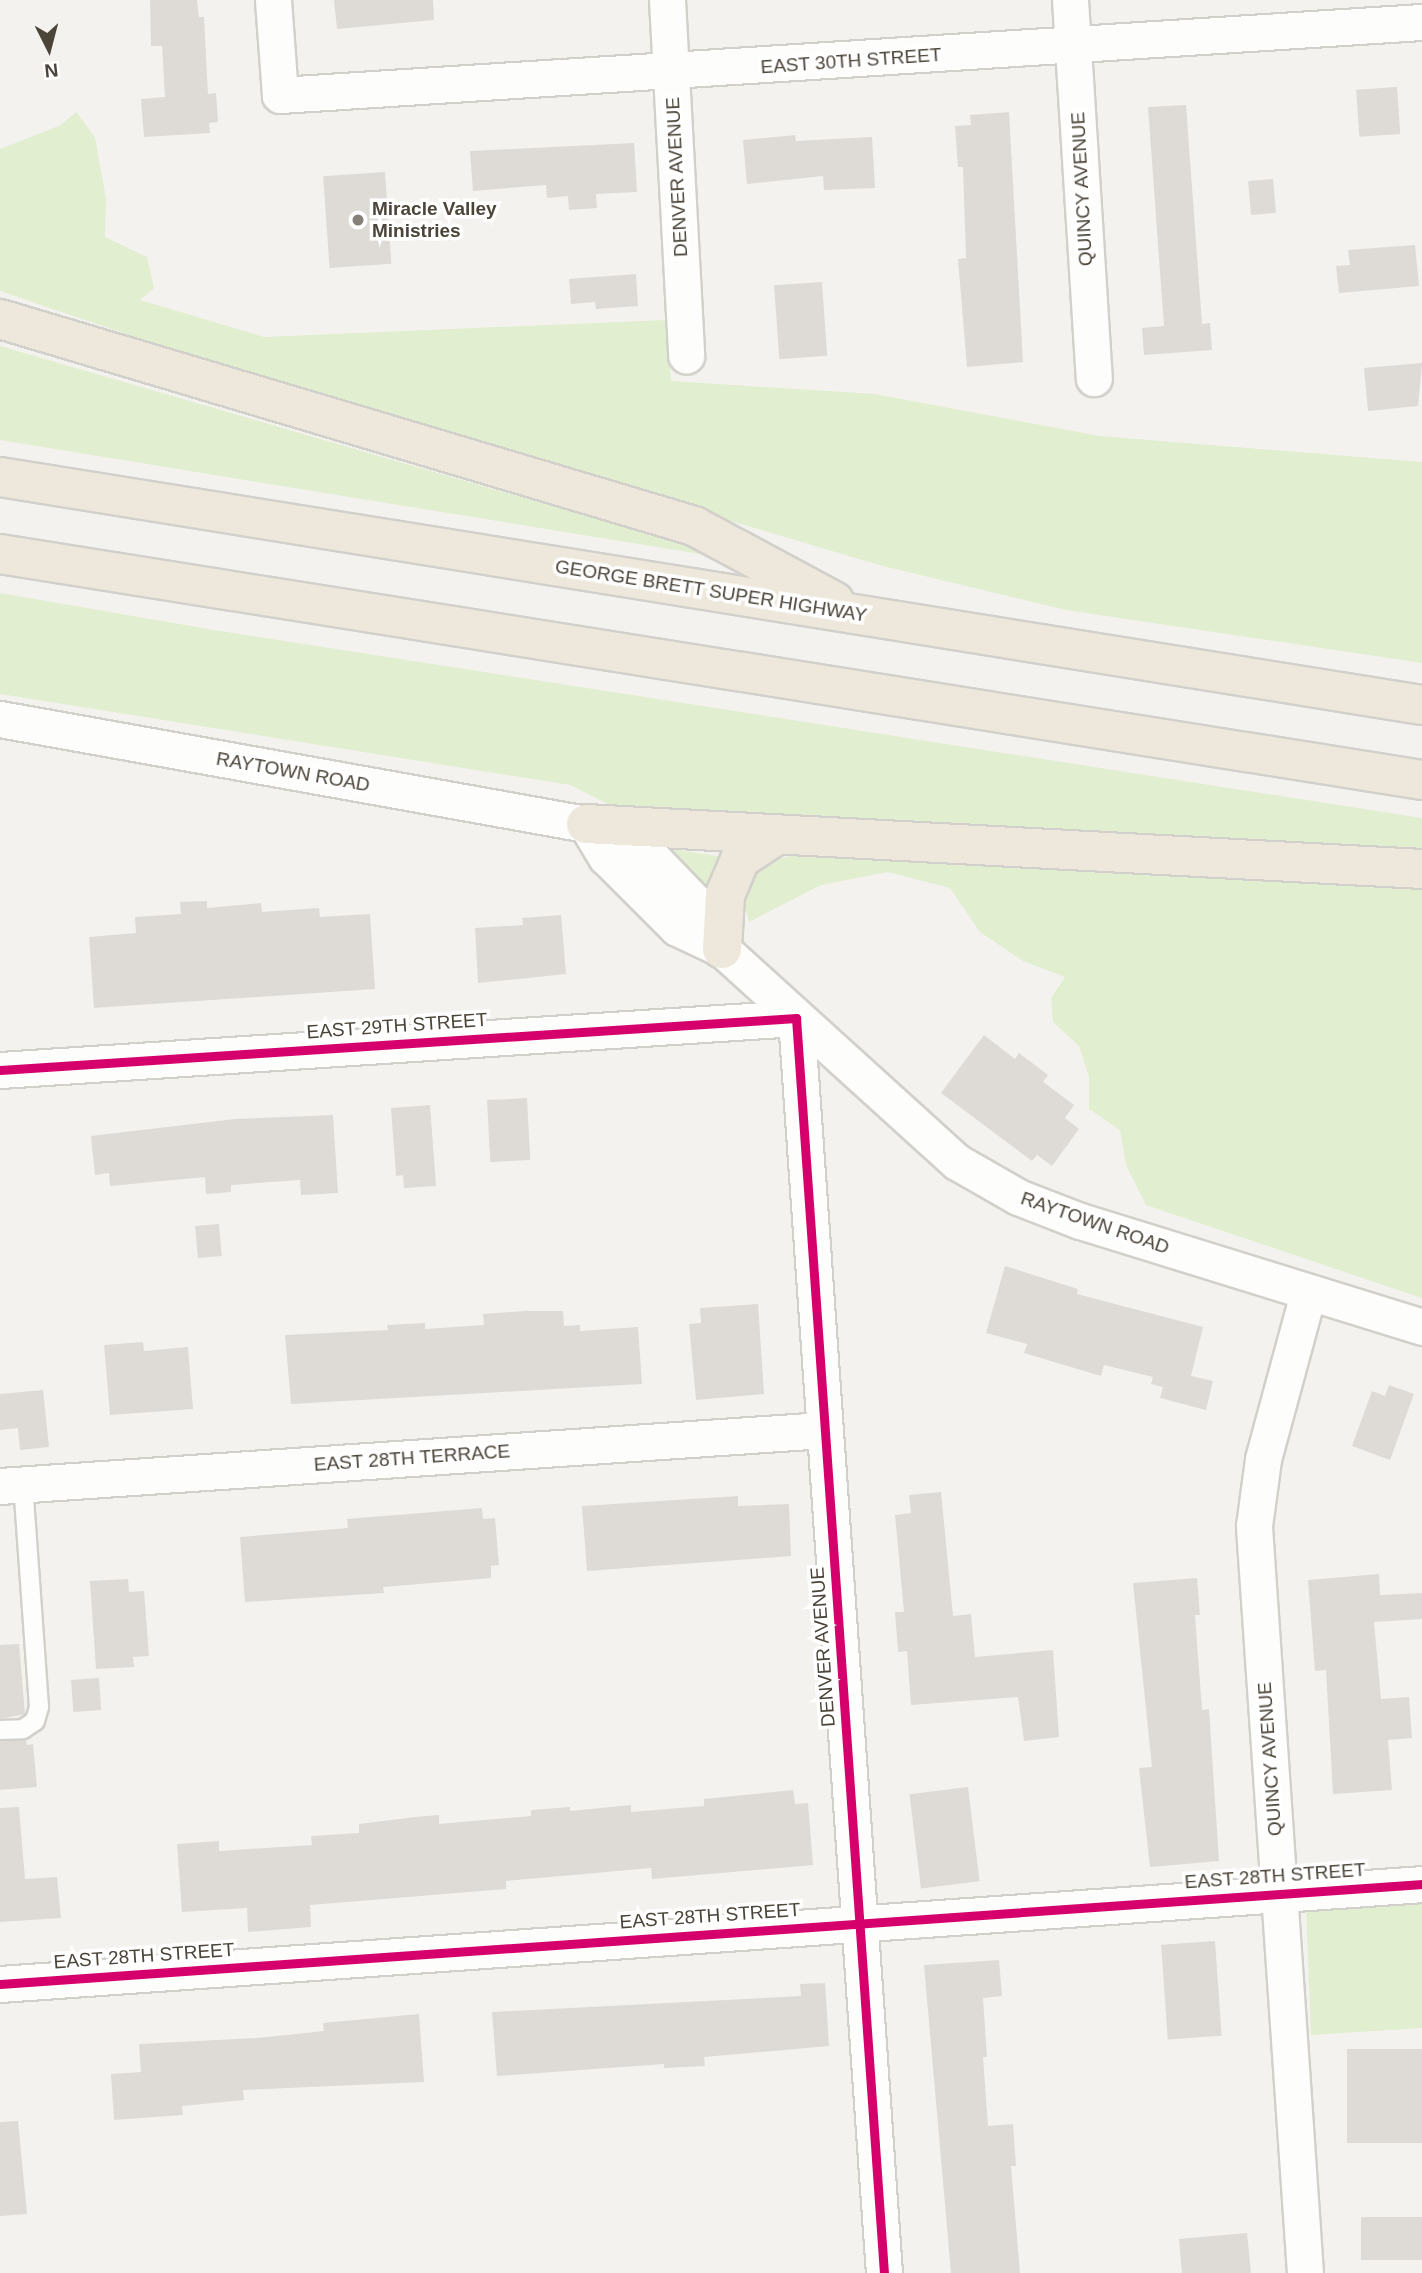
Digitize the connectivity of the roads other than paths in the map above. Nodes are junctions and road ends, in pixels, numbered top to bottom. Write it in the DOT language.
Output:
graph roads {
  1 [pos="273,0"];
  2 [pos="667,0"];
  3 [pos="1070,0"];
  4 [pos="1422,22"];
  5 [pos="1074,47"];
  6 [pos="671,72"];
  7 [pos="0,318"];
  8 [pos="686,355"];
  9 [pos="1094,377"];
  10 [pos="0,477"];
  11 [pos="0,554"];
  12 [pos="861,615"];
  13 [pos="1422,705"];
  14 [pos="0,719"];
  15 [pos="1422,780"];
  16 [pos="586,824"];
  17 [pos="775,836"];
  18 [pos="1422,869"];
  19 [pos="722,949"];
  20 [pos="796,1017"];
  21 [pos="0,1070"];
  22 [pos="1308,1293"];
  23 [pos="1422,1327"];
  24 [pos="824,1430"];
  25 [pos="11,1485"];
  26 [pos="0,1730"];
  27 [pos="1422,1884"];
  28 [pos="1279,1893"];
  29 [pos="861,1922"];
  30 [pos="0,1983"];
  31 [pos="884,2273"];
  32 [pos="1306,2273"];
  1 -- 6 [label="street, EAST 30TH STREET"];
  2 -- 6 [label="street, DENVER AVENUE"];
  3 -- 5 [label="street, QUINCY AVENUE"];
  4 -- 5 [label="street, EAST 30TH STREET"];
  5 -- 6 [label="street, EAST 30TH STREET"];
  5 -- 9 [label="street, QUINCY AVENUE"];
  6 -- 8 [label="street, DENVER AVENUE"];
  7 -- 12 [label="highway"];
  10 -- 12 [label="highway, GEORGE BRETT SUPER HIGHWAY"];
  11 -- 15 [label="highway"];
  12 -- 13 [label="highway, GEORGE BRETT SUPER HIGHWAY"];
  14 -- 16 [label="street, RAYTOWN ROAD"];
  16 -- 17 [label="highway"];
  16 -- 19 [label="street, RAYTOWN ROAD"];
  17 -- 18 [label="highway"];
  17 -- 19 [label="highway"];
  19 -- 20 [label="street, RAYTOWN ROAD"];
  20 -- 21 [label="street, EAST 29TH STREET"];
  20 -- 22 [label="street, RAYTOWN ROAD"];
  20 -- 24 [label="street, DENVER AVENUE"];
  22 -- 23 [label="street, RAYTOWN ROAD"];
  22 -- 28 [label="street, QUINCY AVENUE"];
  24 -- 25 [label="street, EAST 28TH TERRACE"];
  24 -- 29 [label="street, DENVER AVENUE"];
  25 -- 26 [label="lane"];
  27 -- 28 [label="street, EAST 28TH STREET"];
  28 -- 29 [label="street, EAST 28TH STREET"];
  28 -- 32 [label="street, QUINCY AVENUE"];
  29 -- 30 [label="street, EAST 28TH STREET"];
  29 -- 31 [label="street, DENVER AVENUE"];
}
